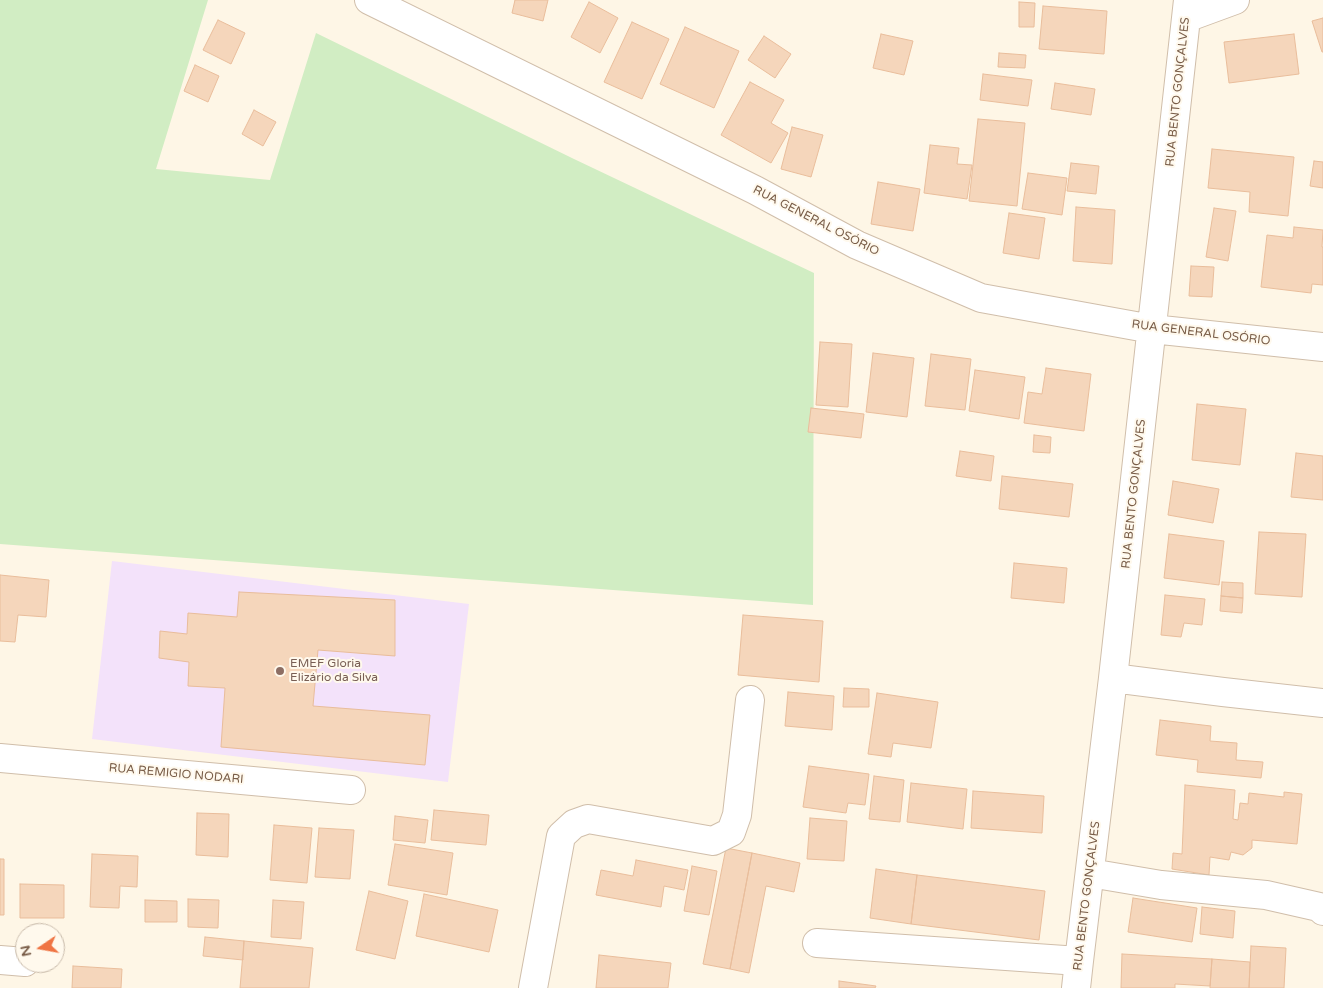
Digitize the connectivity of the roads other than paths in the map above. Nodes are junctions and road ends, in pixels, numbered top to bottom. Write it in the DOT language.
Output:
graph roads {
  1 [pos="369,0"];
  2 [pos="1235,0"];
  3 [pos="1187,9"];
  4 [pos="1152,329"];
  5 [pos="1323,347"];
  6 [pos="1113,678"];
  7 [pos="750,700"];
  8 [pos="1323,703"];
  9 [pos="0,758"];
  10 [pos="351,790"];
  11 [pos="1090,873"];
  12 [pos="1323,911"];
  13 [pos="818,943"];
  14 [pos="0,960"];
  15 [pos="15,961"];
  16 [pos="1078,975"];
  17 [pos="533,988"];
  1 -- 4 [label="street, RUA GENERAL OSÓRIO"];
  2 -- 3 [label="street"];
  3 -- 4 [label="street, RUA BENTO GONÇALVES"];
  4 -- 5 [label="street, RUA GENERAL OSÓRIO"];
  4 -- 6 [label="street, RUA BENTO GONÇALVES"];
  6 -- 8 [label="street"];
  6 -- 11 [label="street, RUA BENTO GONÇALVES"];
  7 -- 17 [label="street"];
  9 -- 10 [label="street, RUA REMIGIO NODARI"];
  11 -- 12 [label="street"];
  11 -- 16 [label="street, RUA BENTO GONÇALVES"];
  13 -- 16 [label="street"];
  14 -- 15 [label="street"];
}
